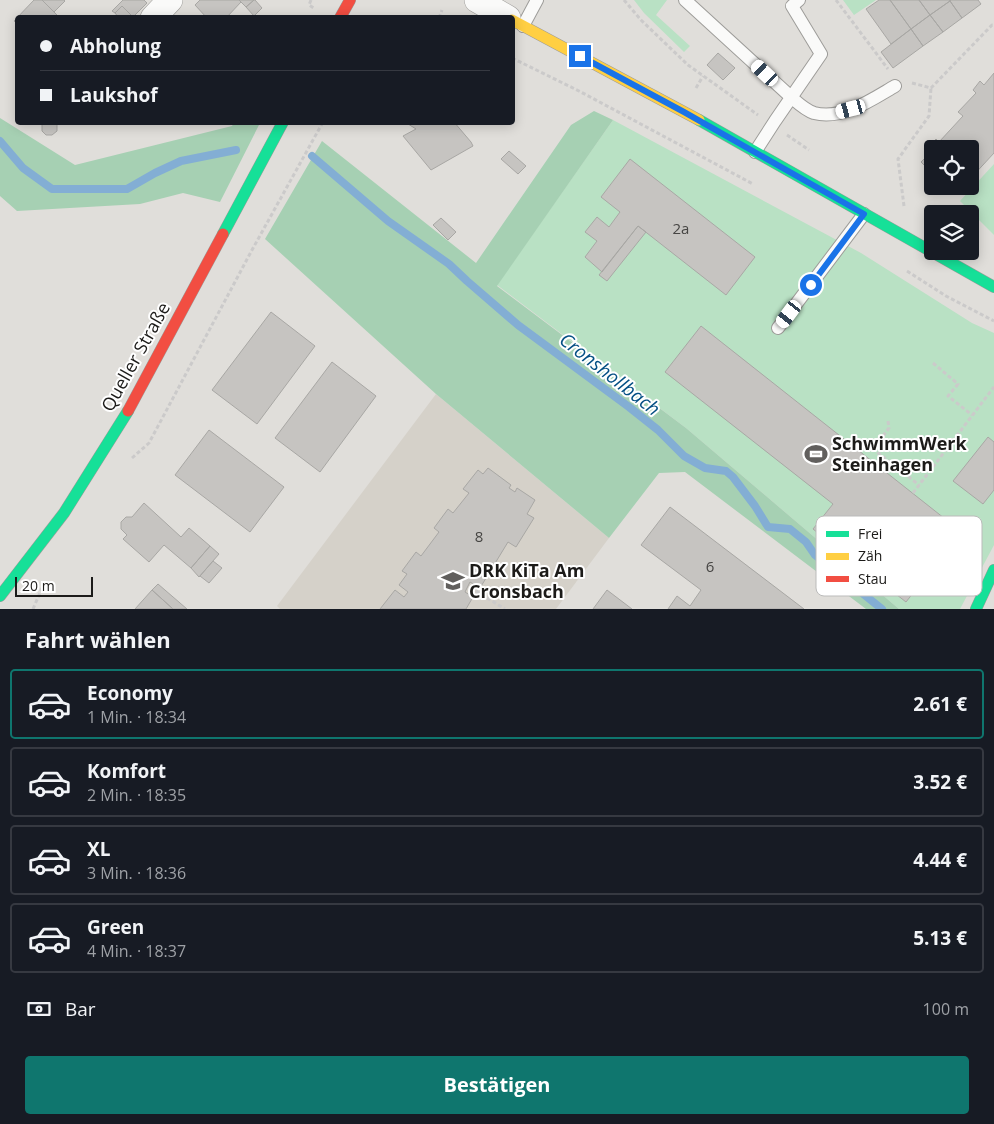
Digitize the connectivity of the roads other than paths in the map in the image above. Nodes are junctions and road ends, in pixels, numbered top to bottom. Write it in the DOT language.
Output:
graph roads {
  1 [pos="170,0"];
  2 [pos="350,0"];
  3 [pos="476,0"];
  4 [pos="537,0"];
  5 [pos="686,0"];
  6 [pos="799,0"];
  7 [pos="156,15"];
  8 [pos="342,15"];
  9 [pos="504,15"];
  10 [pos="515,21"];
  11 [pos="899,83"];
  12 [pos="791,97"];
  13 [pos="281,125"];
  14 [pos="755,152"];
  15 [pos="864,214"];
  16 [pos="994,287"];
  17 [pos="778,328"];
  18 [pos="994,570"];
  19 [pos="0,596"];
  20 [pos="976,609"];
  1 -- 7 [label="street"];
  2 -- 8 [label="street"];
  3 -- 9 [label="street"];
  4 -- 10 [label="lane"];
  5 -- 12 [label="lane"];
  6 -- 12 [label="lane"];
  10 -- 14 [label="street"];
  11 -- 12 [label="lane"];
  12 -- 14 [label="lane"];
  13 -- 19 [label="street, Queller Straße"];
  14 -- 15 [label="street"];
  15 -- 16 [label="street"];
  15 -- 17 [label="lane"];
  18 -- 20 [label="street"];
}
